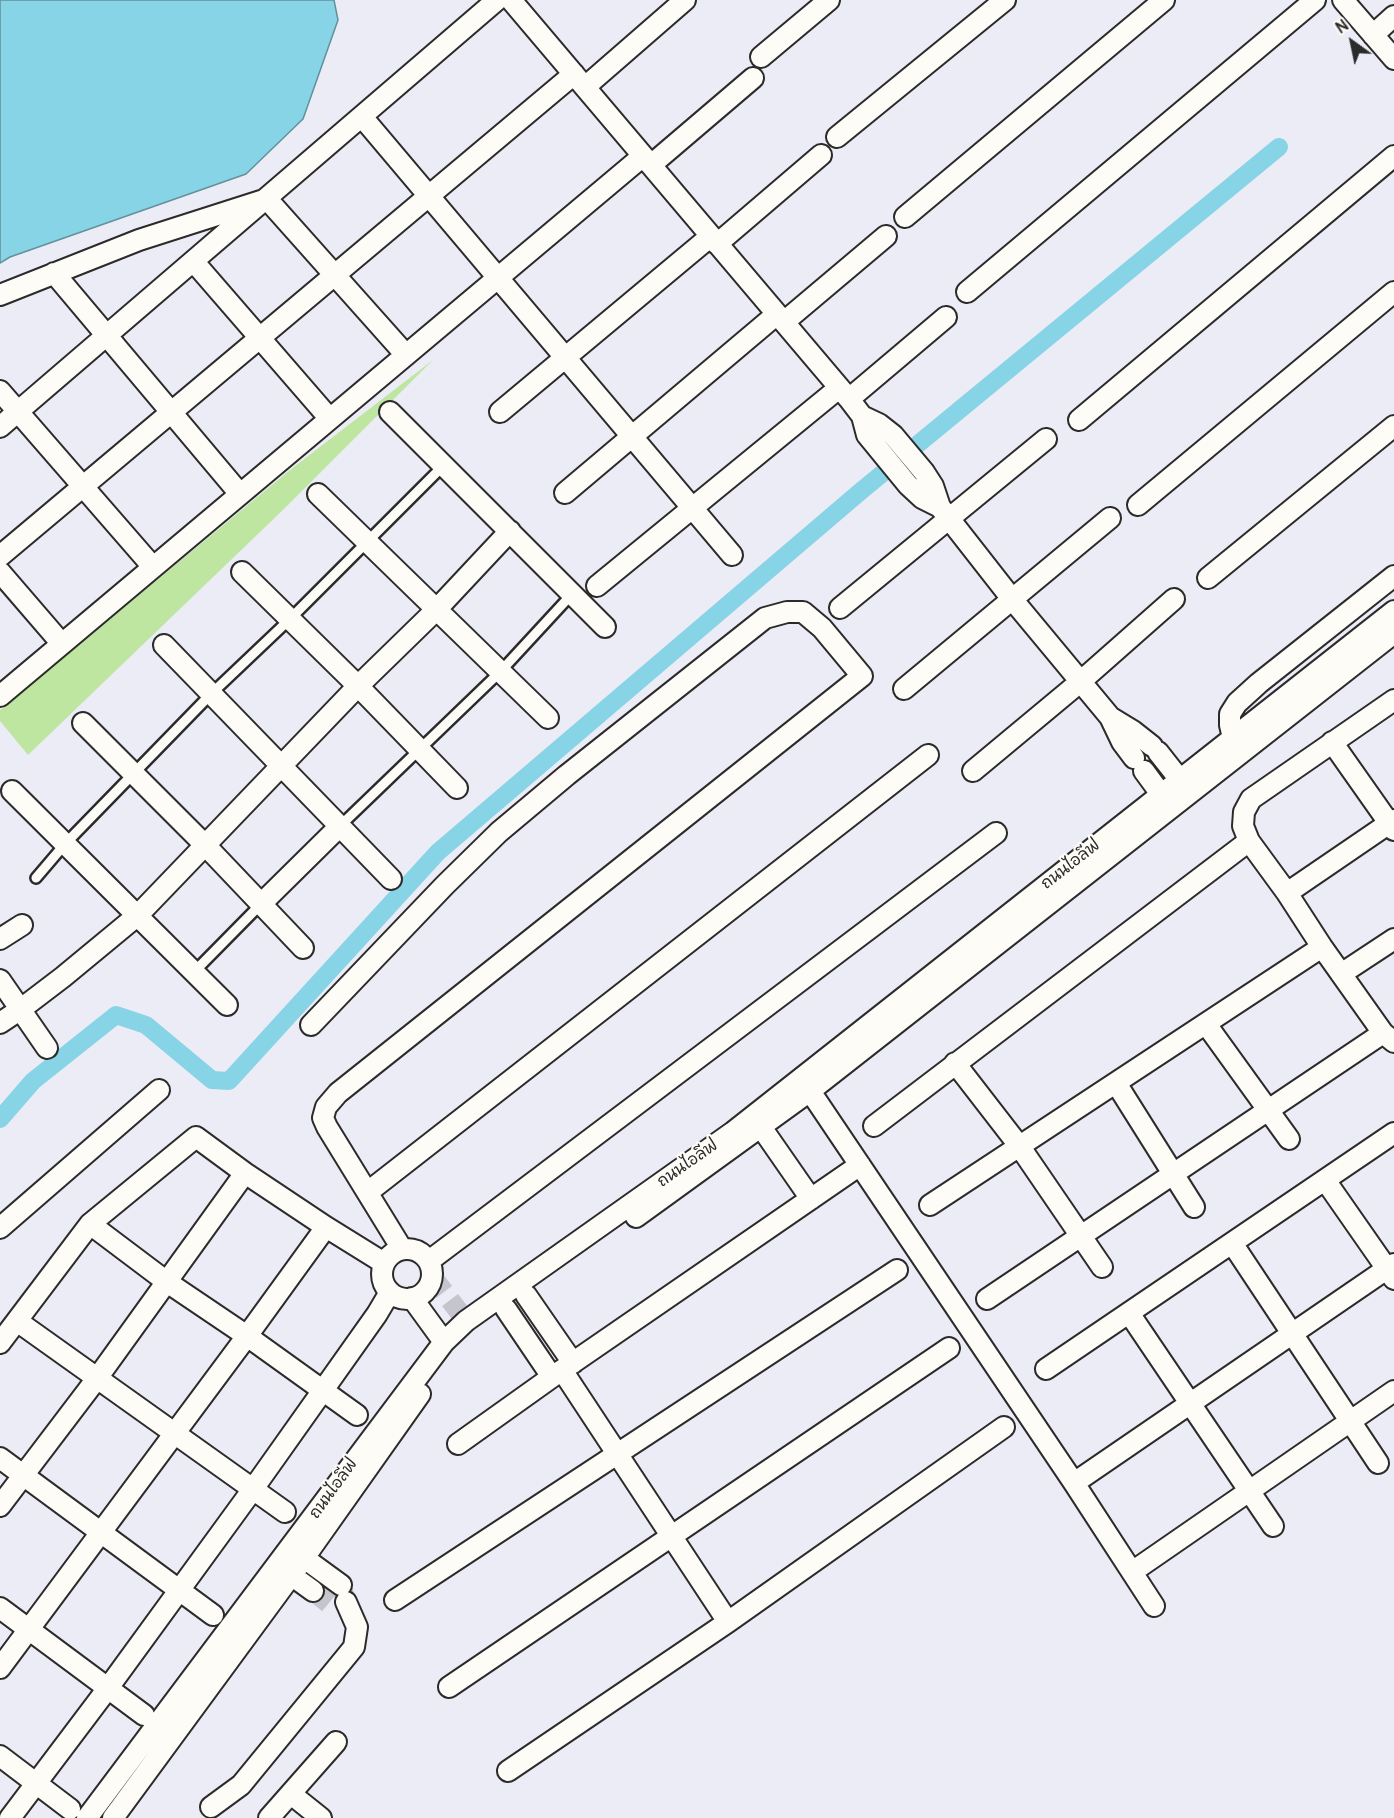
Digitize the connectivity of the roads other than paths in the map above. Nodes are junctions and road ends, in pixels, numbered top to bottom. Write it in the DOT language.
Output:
graph roads {
  1 [pos="497,0"];
  2 [pos="685,0"];
  3 [pos="829,0"];
  4 [pos="1005,0"];
  5 [pos="1164,0"];
  6 [pos="1315,0"];
  7 [pos="1343,0"];
  8 [pos="520,3"];
  9 [pos="1394,16"];
  10 [pos="1373,35"];
  11 [pos="760,57"];
  12 [pos="1394,59"];
  13 [pos="753,78"];
  14 [pos="579,81"];
  15 [pos="363,118"];
  16 [pos="837,137"];
  17 [pos="820,155"];
  18 [pos="1394,156"];
  19 [pos="647,161"];
  20 [pos="429,196"];
  21 [pos="267,199"];
  22 [pos="906,217"];
  23 [pos="886,236"];
  24 [pos="714,240"];
  25 [pos="194,262"];
  26 [pos="54,273"];
  27 [pos="335,275"];
  28 [pos="498,278"];
  29 [pos="967,292"];
  30 [pos="1394,292"];
  31 [pos="0,295"];
  32 [pos="946,317"];
  33 [pos="781,318"];
  34 [pos="107,336"];
  35 [pos="260,338"];
  36 [pos="406,355"];
  37 [pos="565,358"];
  38 [pos="0,391"];
  39 [pos="844,394"];
  40 [pos="18,412"];
  41 [pos="172,412"];
  42 [pos="390,412"];
  43 [pos="500,412"];
  44 [pos="862,416"];
  45 [pos="330,419"];
  46 [pos="1079,420"];
  47 [pos="1394,426"];
  48 [pos="0,427"];
  49 [pos="632,437"];
  50 [pos="1046,439"];
  51 [pos="444,465"];
  52 [pos="83,487"];
  53 [pos="240,494"];
  54 [pos="318,494"];
  55 [pos="565,494"];
  56 [pos="1138,505"];
  57 [pos="692,508"];
  58 [pos="944,513"];
  59 [pos="1110,518"];
  60 [pos="510,531"];
  61 [pos="367,543"];
  62 [pos="732,555"];
  63 [pos="0,556"];
  64 [pos="153,567"];
  65 [pos="0,572"];
  66 [pos="242,572"];
  67 [pos="1394,576"];
  68 [pos="1208,578"];
  69 [pos="597,586"];
  70 [pos="572,594"];
  71 [pos="1012,599"];
  72 [pos="1174,599"];
  73 [pos="840,608"];
  74 [pos="436,610"];
  75 [pos="1394,611"];
  76 [pos="290,619"];
  77 [pos="605,627"];
  78 [pos="1394,633"];
  79 [pos="62,644"];
  80 [pos="164,645"];
  81 [pos="500,672"];
  82 [pos="1080,682"];
  83 [pos="358,686"];
  84 [pos="904,689"];
  85 [pos="211,694"];
  86 [pos="0,696"];
  87 [pos="1394,700"];
  88 [pos="1110,717"];
  89 [pos="548,718"];
  90 [pos="83,723"];
  91 [pos="1233,738"];
  92 [pos="1332,742"];
  93 [pos="420,749"];
  94 [pos="928,755"];
  95 [pos="282,766"];
  96 [pos="973,771"];
  97 [pos="134,774"];
  98 [pos="1185,786"];
  99 [pos="457,788"];
  100 [pos="12,791"];
  101 [pos="1166,801"];
  102 [pos="1392,825"];
  103 [pos="340,826"];
  104 [pos="996,832"];
  105 [pos="1250,841"];
  106 [pos="65,844"];
  107 [pos="206,846"];
  108 [pos="36,878"];
  109 [pos="391,879"];
  110 [pos="1287,893"];
  111 [pos="261,904"];
  112 [pos="138,915"];
  113 [pos="21,925"];
  114 [pos="0,939"];
  115 [pos="1394,939"];
  116 [pos="1322,947"];
  117 [pos="303,948"];
  118 [pos="194,972"];
  119 [pos="1341,974"];
  120 [pos="0,980"];
  121 [pos="227,1005"];
  122 [pos="21,1010"];
  123 [pos="0,1023"];
  124 [pos="1206,1024"];
  125 [pos="311,1025"];
  126 [pos="1389,1037"];
  127 [pos="47,1048"];
  128 [pos="955,1064"];
  129 [pos="1116,1083"];
  130 [pos="159,1090"];
  131 [pos="810,1091"];
  132 [pos="1268,1111"];
  133 [pos="874,1126"];
  134 [pos="761,1127"];
  135 [pos="1394,1133"];
  136 [pos="1289,1139"];
  137 [pos="1020,1146"];
  138 [pos="860,1165"];
  139 [pos="245,1173"];
  140 [pos="1174,1174"];
  141 [pos="1326,1179"];
  142 [pos="368,1192"];
  143 [pos="811,1199"];
  144 [pos="930,1205"];
  145 [pos="1194,1207"];
  146 [pos="90,1224"];
  147 [pos="326,1227"];
  148 [pos="0,1228"];
  149 [pos="1081,1236"];
  150 [pos="1232,1243"];
  151 [pos="402,1249"];
  152 [pos="429,1261"];
  153 [pos="384,1263"];
  154 [pos="1102,1267"];
  155 [pos="897,1270"];
  156 [pos="1392,1270"];
  157 [pos="167,1282"];
  158 [pos="390,1292"];
  159 [pos="526,1295"];
  160 [pos="412,1298"];
  161 [pos="987,1299"];
  162 [pos="506,1309"];
  163 [pos="1129,1313"];
  164 [pos="17,1321"];
  165 [pos="1292,1334"];
  166 [pos="247,1336"];
  167 [pos="444,1342"];
  168 [pos="0,1343"];
  169 [pos="949,1348"];
  170 [pos="1046,1369"];
  171 [pos="562,1370"];
  172 [pos="98,1377"];
  173 [pos="1394,1391"];
  174 [pos="322,1392"];
  175 [pos="1190,1404"];
  176 [pos="357,1415"];
  177 [pos="1350,1421"];
  178 [pos="1005,1426"];
  179 [pos="175,1432"];
  180 [pos="458,1444"];
  181 [pos="616,1453"];
  182 [pos="0,1458"];
  183 [pos="1378,1463"];
  184 [pos="23,1476"];
  185 [pos="1074,1483"];
  186 [pos="253,1489"];
  187 [pos="1249,1491"];
  188 [pos="0,1506"];
  189 [pos="285,1512"];
  190 [pos="1273,1526"];
  191 [pos="99,1533"];
  192 [pos="672,1537"];
  193 [pos="304,1558"];
  194 [pos="1132,1572"];
  195 [pos="291,1575"];
  196 [pos="179,1591"];
  197 [pos="313,1591"];
  198 [pos="395,1600"];
  199 [pos="1154,1606"];
  200 [pos="0,1608"];
  201 [pos="213,1615"];
  202 [pos="728,1622"];
  203 [pos="29,1630"];
  204 [pos="0,1668"];
  205 [pos="449,1687"];
  206 [pos="108,1688"];
  207 [pos="144,1714"];
  208 [pos="336,1742"];
  209 [pos="0,1756"];
  210 [pos="508,1771"];
  211 [pos="37,1782"];
  212 [pos="291,1794"];
  213 [pos="211,1807"];
  214 [pos="78,1813"];
  215 [pos="10,1818"];
  216 [pos="113,1818"];
  217 [pos="269,1818"];
  218 [pos="321,1818"];
  1 -- 15 [label="street"];
  2 -- 14 [label="street"];
  3 -- 11 [label="street"];
  4 -- 16 [label="street"];
  5 -- 22 [label="street"];
  6 -- 29 [label="street"];
  7 -- 10 [label="street"];
  8 -- 14 [label="street"];
  9 -- 10 [label="street"];
  10 -- 12 [label="street"];
  13 -- 19 [label="street"];
  14 -- 19 [label="street"];
  14 -- 20 [label="street"];
  15 -- 20 [label="street"];
  15 -- 21 [label="street"];
  17 -- 24 [label="street"];
  18 -- 46 [label="street"];
  19 -- 24 [label="street"];
  19 -- 28 [label="street"];
  20 -- 27 [label="street"];
  20 -- 28 [label="street"];
  21 -- 25 [label="street"];
  21 -- 26 [label="street"];
  21 -- 27 [label="street"];
  23 -- 33 [label="street"];
  24 -- 33 [label="street"];
  24 -- 37 [label="street"];
  25 -- 34 [label="street"];
  25 -- 35 [label="street"];
  26 -- 31 [label="street"];
  26 -- 34 [label="street"];
  27 -- 35 [label="street"];
  27 -- 36 [label="street"];
  28 -- 36 [label="street"];
  28 -- 37 [label="street"];
  30 -- 56 [label="street"];
  32 -- 39 [label="street"];
  33 -- 39 [label="street"];
  33 -- 49 [label="street"];
  34 -- 40 [label="street"];
  34 -- 41 [label="street"];
  35 -- 41 [label="street"];
  35 -- 45 [label="street"];
  36 -- 45 [label="street"];
  37 -- 43 [label="street"];
  37 -- 49 [label="street"];
  38 -- 40 [label="street"];
  39 -- 44 [label="street"];
  39 -- 57 [label="street"];
  40 -- 48 [label="street"];
  40 -- 52 [label="street"];
  41 -- 52 [label="street"];
  41 -- 53 [label="street"];
  42 -- 51 [label="street"];
  44 -- 58 [label="street"];
  44 -- 58 [label="street"];
  45 -- 53 [label="street"];
  47 -- 68 [label="street"];
  49 -- 55 [label="street"];
  49 -- 57 [label="street"];
  50 -- 58 [label="street"];
  51 -- 60 [label="street"];
  51 -- 61 [label="lane"];
  52 -- 63 [label="street"];
  52 -- 64 [label="street"];
  53 -- 64 [label="street"];
  54 -- 61 [label="street"];
  57 -- 62 [label="street"];
  57 -- 69 [label="street"];
  58 -- 71 [label="street"];
  58 -- 73 [label="street"];
  59 -- 71 [label="street"];
  60 -- 70 [label="street"];
  60 -- 74 [label="street"];
  61 -- 74 [label="street"];
  61 -- 76 [label="lane"];
  64 -- 79 [label="street"];
  65 -- 79 [label="street"];
  66 -- 76 [label="street"];
  67 -- 91 [label="street"];
  70 -- 77 [label="street"];
  70 -- 81 [label="lane"];
  71 -- 82 [label="street"];
  71 -- 84 [label="street"];
  72 -- 82 [label="street"];
  74 -- 81 [label="street"];
  74 -- 83 [label="street"];
  75 -- 91 [label="street, ถนนไอลีฟ"];
  76 -- 83 [label="street"];
  76 -- 85 [label="lane"];
  78 -- 98 [label="street, ถนนไอลีฟ"];
  79 -- 86 [label="street"];
  80 -- 85 [label="street"];
  81 -- 89 [label="street"];
  81 -- 93 [label="lane"];
  82 -- 88 [label="street"];
  82 -- 96 [label="street"];
  83 -- 93 [label="street"];
  83 -- 95 [label="street"];
  85 -- 95 [label="street"];
  85 -- 97 [label="lane"];
  87 -- 92 [label="street"];
  88 -- 98 [label="street"];
  88 -- 101 [label="street"];
  90 -- 97 [label="street"];
  91 -- 98 [label="street, ถนนไอลีฟ"];
  92 -- 102 [label="street"];
  92 -- 105 [label="street"];
  93 -- 99 [label="street"];
  93 -- 103 [label="lane"];
  94 -- 142 [label="street"];
  95 -- 103 [label="street"];
  95 -- 107 [label="street"];
  97 -- 106 [label="lane"];
  97 -- 107 [label="street"];
  98 -- 101 [label="street, ถนนไอลีฟ"];
  100 -- 106 [label="street"];
  101 -- 131 [label="street, ถนนไอลีฟ"];
  101 -- 167 [label="street, ถนนไอลีฟ"];
  102 -- 110 [label="street"];
  103 -- 109 [label="street"];
  103 -- 111 [label="street"];
  104 -- 152 [label="street"];
  105 -- 110 [label="street"];
  105 -- 128 [label="street"];
  106 -- 108 [label="lane"];
  106 -- 112 [label="street"];
  107 -- 111 [label="street"];
  107 -- 112 [label="street"];
  110 -- 116 [label="street"];
  111 -- 117 [label="street"];
  111 -- 118 [label="lane"];
  112 -- 118 [label="street"];
  112 -- 122 [label="street"];
  113 -- 114 [label="street"];
  115 -- 119 [label="street"];
  116 -- 119 [label="street"];
  116 -- 124 [label="street"];
  118 -- 121 [label="street"];
  119 -- 126 [label="street"];
  120 -- 122 [label="street"];
  122 -- 123 [label="street"];
  122 -- 127 [label="street"];
  124 -- 129 [label="street"];
  124 -- 132 [label="street"];
  125 -- 142 [label="street"];
  126 -- 132 [label="street"];
  128 -- 133 [label="street"];
  128 -- 137 [label="street"];
  129 -- 137 [label="street"];
  129 -- 140 [label="street"];
  130 -- 148 [label="street"];
  131 -- 134 [label="street, ถนนไอลีฟ"];
  131 -- 138 [label="street"];
  132 -- 136 [label="street"];
  132 -- 140 [label="street"];
  134 -- 143 [label="street"];
  134 -- 159 [label="street, ถนนไอลีฟ"];
  135 -- 141 [label="street"];
  137 -- 144 [label="street"];
  137 -- 149 [label="street"];
  138 -- 143 [label="street"];
  138 -- 185 [label="street"];
  139 -- 146 [label="street"];
  139 -- 147 [label="street"];
  139 -- 157 [label="street"];
  140 -- 145 [label="street"];
  140 -- 149 [label="street"];
  141 -- 150 [label="street"];
  141 -- 156 [label="street"];
  142 -- 151 [label="street"];
  143 -- 171 [label="street"];
  146 -- 157 [label="street"];
  146 -- 164 [label="street"];
  147 -- 153 [label="street"];
  147 -- 166 [label="street"];
  149 -- 154 [label="street"];
  149 -- 161 [label="street"];
  150 -- 163 [label="street"];
  150 -- 165 [label="street"];
  151 -- 152 [label="street"];
  151 -- 153 [label="street"];
  152 -- 160 [label="street"];
  153 -- 158 [label="street"];
  155 -- 181 [label="street"];
  156 -- 165 [label="street"];
  157 -- 166 [label="street"];
  157 -- 172 [label="street"];
  158 -- 160 [label="street"];
  158 -- 174 [label="street"];
  159 -- 162 [label="street, ถนนไอลีฟ"];
  159 -- 171 [label="street"];
  160 -- 167 [label="street"];
  162 -- 171 [label="street"];
  162 -- 193 [label="street, ถนนไอลีฟ"];
  163 -- 170 [label="street"];
  163 -- 175 [label="street"];
  164 -- 168 [label="street"];
  164 -- 172 [label="street"];
  165 -- 175 [label="street"];
  165 -- 177 [label="street"];
  166 -- 174 [label="street"];
  166 -- 179 [label="street"];
  167 -- 214 [label="street, ถนนไอลีฟ"];
  169 -- 192 [label="street"];
  171 -- 180 [label="street"];
  171 -- 181 [label="street"];
  172 -- 179 [label="street"];
  172 -- 184 [label="street"];
  173 -- 177 [label="street"];
  174 -- 176 [label="street"];
  174 -- 186 [label="street"];
  175 -- 185 [label="street"];
  175 -- 187 [label="street"];
  177 -- 183 [label="street"];
  177 -- 187 [label="street"];
  178 -- 202 [label="street"];
  179 -- 186 [label="street"];
  179 -- 191 [label="street"];
  181 -- 192 [label="street"];
  181 -- 198 [label="street"];
  182 -- 184 [label="street"];
  184 -- 188 [label="street"];
  184 -- 191 [label="street"];
  185 -- 194 [label="street"];
  186 -- 189 [label="street"];
  186 -- 196 [label="street"];
  187 -- 190 [label="street"];
  187 -- 194 [label="street"];
  191 -- 196 [label="street"];
  191 -- 203 [label="street"];
  192 -- 202 [label="street"];
  192 -- 205 [label="street"];
  193 -- 195 [label="street, ถนนไอลีฟ"];
  193 -- 213 [label="street"];
  194 -- 199 [label="street"];
  195 -- 197 [label="street"];
  195 -- 216 [label="street, ถนนไอลีฟ"];
  196 -- 201 [label="street"];
  196 -- 206 [label="street"];
  200 -- 203 [label="street"];
  202 -- 210 [label="street"];
  203 -- 204 [label="street"];
  203 -- 206 [label="street"];
  206 -- 207 [label="street"];
  206 -- 211 [label="street"];
  208 -- 212 [label="street"];
  209 -- 211 [label="street"];
  211 -- 214 [label="street"];
  211 -- 215 [label="street"];
  212 -- 217 [label="street"];
  212 -- 218 [label="street"];
}
